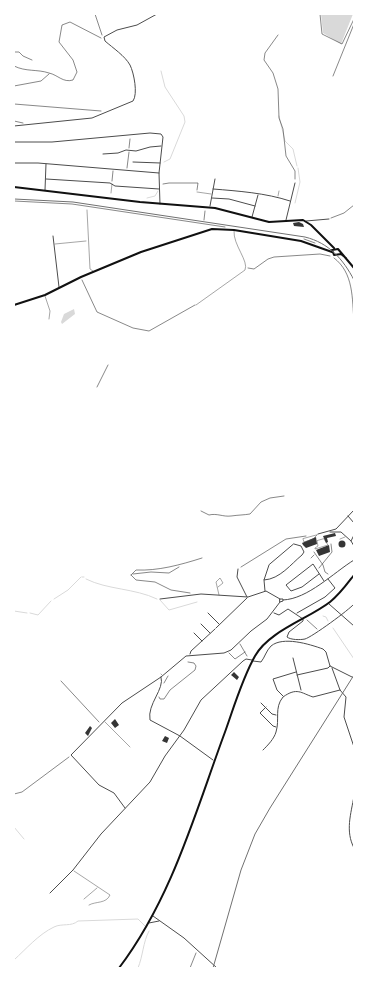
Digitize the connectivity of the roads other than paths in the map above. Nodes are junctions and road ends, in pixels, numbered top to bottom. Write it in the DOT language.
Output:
graph roads {
  1 [pos="157,14"];
  2 [pos="14,126"];
  3 [pos="14,142"];
  4 [pos="162,146"];
  5 [pos="103,154"];
  6 [pos="133,162"];
  7 [pos="14,163"];
  8 [pos="46,163"];
  9 [pos="160,163"];
  10 [pos="159,173"];
  11 [pos="46,179"];
  12 [pos="215,180"];
  13 [pos="295,183"];
  14 [pos="112,184"];
  15 [pos="14,186"];
  16 [pos="213,189"];
  17 [pos="45,190"];
  18 [pos="159,190"];
  19 [pos="279,190"];
  20 [pos="197,192"];
  21 [pos="111,193"];
  22 [pos="212,194"];
  23 [pos="258,195"];
  24 [pos="278,197"];
  25 [pos="212,198"];
  26 [pos="290,201"];
  27 [pos="160,204"];
  28 [pos="255,206"];
  29 [pos="210,207"];
  30 [pos="87,210"];
  31 [pos="252,217"];
  32 [pos="329,219"];
  33 [pos="286,221"];
  34 [pos="306,221"];
  35 [pos="234,230"];
  36 [pos="53,236"];
  37 [pos="88,241"];
  38 [pos="55,244"];
  39 [pos="334,247"];
  40 [pos="332,252"];
  41 [pos="339,252"];
  42 [pos="346,258"];
  43 [pos="354,268"];
  44 [pos="96,270"];
  45 [pos="60,288"];
  46 [pos="45,295"];
  47 [pos="196,305"];
  48 [pos="14,306"];
  49 [pos="50,319"];
  50 [pos="354,510"];
  51 [pos="348,516"];
  52 [pos="354,523"];
  53 [pos="329,532"];
  54 [pos="318,534"];
  55 [pos="354,536"];
  56 [pos="347,537"];
  57 [pos="340,539"];
  58 [pos="351,541"];
  59 [pos="304,542"];
  60 [pos="354,546"];
  61 [pos="315,549"];
  62 [pos="354,560"];
  63 [pos="238,569"];
  64 [pos="319,574"];
  65 [pos="354,574"];
  66 [pos="327,578"];
  67 [pos="264,580"];
  68 [pos="324,581"];
  69 [pos="218,587"];
  70 [pos="266,591"];
  71 [pos="219,595"];
  72 [pos="248,597"];
  73 [pos="280,599"];
  74 [pos="160,600"];
  75 [pos="283,600"];
  76 [pos="280,602"];
  77 [pos="329,603"];
  78 [pos="354,604"];
  79 [pos="208,613"];
  80 [pos="273,613"];
  81 [pos="296,614"];
  82 [pos="342,616"];
  83 [pos="304,618"];
  84 [pos="201,624"];
  85 [pos="220,624"];
  86 [pos="354,626"];
  87 [pos="194,633"];
  88 [pos="210,633"];
  89 [pos="202,641"];
  90 [pos="190,654"];
  91 [pos="293,658"];
  92 [pos="253,661"];
  93 [pos="331,666"];
  94 [pos="296,672"];
  95 [pos="161,675"];
  96 [pos="297,676"];
  97 [pos="354,678"];
  98 [pos="340,690"];
  99 [pos="301,691"];
  100 [pos="283,697"];
  101 [pos="261,703"];
  102 [pos="266,707"];
  103 [pos="277,715"];
  104 [pos="104,722"];
  105 [pos="277,727"];
  106 [pos="180,736"];
  107 [pos="130,747"];
  108 [pos="354,747"];
  109 [pos="263,750"];
  110 [pos="214,760"];
  111 [pos="354,796"];
  112 [pos="126,808"];
  113 [pos="354,848"];
  114 [pos="73,870"];
  115 [pos="98,888"];
  116 [pos="50,893"];
  117 [pos="84,899"];
  118 [pos="88,905"];
  119 [pos="153,916"];
  120 [pos="156,921"];
  121 [pos="159,921"];
  122 [pos="150,923"];
  123 [pos="119,968"];
  124 [pos="217,968"];
  1 -- 2 [label="street"];
  3 -- 4 [label="street"];
  4 -- 5 [label="street"];
  4 -- 9 [label="street"];
  6 -- 9 [label="street"];
  7 -- 8 [label="street"];
  8 -- 10 [label="street"];
  8 -- 11 [label="street"];
  9 -- 10 [label="street"];
  10 -- 18 [label="street"];
  11 -- 14 [label="street"];
  11 -- 17 [label="street"];
  12 -- 16 [label="street"];
  13 -- 26 [label="street"];
  14 -- 18 [label="street"];
  14 -- 21 [label="street"];
  15 -- 17 [label="main road"];
  16 -- 22 [label="street"];
  16 -- 23 [label="street"];
  17 -- 27 [label="main road"];
  18 -- 27 [label="street"];
  19 -- 24 [label="street"];
  20 -- 22 [label="street"];
  22 -- 25 [label="street"];
  23 -- 24 [label="street"];
  23 -- 28 [label="street"];
  24 -- 26 [label="street"];
  25 -- 28 [label="street"];
  25 -- 29 [label="street"];
  26 -- 33 [label="street"];
  27 -- 29 [label="main road"];
  28 -- 31 [label="street"];
  29 -- 31 [label="main road"];
  30 -- 37 [label="street"];
  31 -- 33 [label="main road"];
  32 -- 34 [label="street"];
  33 -- 34 [label="main road"];
  34 -- 39 [label="main road"];
  35 -- 40 [label="main road"];
  35 -- 44 [label="main road"];
  35 -- 47 [label="street"];
  36 -- 38 [label="street"];
  37 -- 38 [label="street"];
  37 -- 44 [label="street"];
  38 -- 45 [label="street"];
  39 -- 40 [label="main road"];
  39 -- 41 [label="main road"];
  40 -- 41 [label="main road"];
  41 -- 42 [label="main road"];
  41 -- 42 [label="main road"];
  42 -- 43 [label="main road"];
  44 -- 45 [label="main road"];
  45 -- 46 [label="main road"];
  46 -- 48 [label="main road"];
  46 -- 49 [label="street"];
  50 -- 51 [label="street"];
  51 -- 52 [label="street"];
  51 -- 53 [label="street"];
  53 -- 54 [label="street"];
  53 -- 56 [label="street"];
  55 -- 58 [label="street"];
  56 -- 57 [label="street"];
  56 -- 58 [label="street"];
  58 -- 60 [label="street"];
  59 -- 59 [label="street"];
  61 -- 61 [label="street"];
  62 -- 66 [label="street"];
  63 -- 72 [label="street"];
  64 -- 64 [label="street"];
  64 -- 68 [label="street"];
  65 -- 77 [label="main road"];
  66 -- 68 [label="street"];
  66 -- 81 [label="street"];
  67 -- 67 [label="street"];
  67 -- 70 [label="street"];
  68 -- 75 [label="street"];
  69 -- 69 [label="street"];
  69 -- 71 [label="street"];
  70 -- 72 [label="street"];
  70 -- 73 [label="street"];
  71 -- 72 [label="street"];
  71 -- 74 [label="street"];
  72 -- 85 [label="street"];
  73 -- 75 [label="street"];
  73 -- 76 [label="street"];
  75 -- 76 [label="street"];
  76 -- 80 [label="street"];
  77 -- 82 [label="street"];
  77 -- 83 [label="main road"];
  78 -- 82 [label="street"];
  79 -- 85 [label="street"];
  80 -- 81 [label="street"];
  80 -- 90 [label="street"];
  81 -- 83 [label="street"];
  82 -- 83 [label="street"];
  82 -- 86 [label="street"];
  83 -- 92 [label="main road"];
  84 -- 88 [label="street"];
  85 -- 88 [label="street"];
  87 -- 89 [label="street"];
  88 -- 89 [label="street"];
  89 -- 90 [label="street"];
  90 -- 95 [label="street"];
  91 -- 94 [label="street"];
  92 -- 93 [label="street"];
  92 -- 106 [label="street"];
  92 -- 110 [label="main road"];
  93 -- 96 [label="street"];
  93 -- 97 [label="street"];
  93 -- 98 [label="street"];
  94 -- 96 [label="street"];
  94 -- 100 [label="street"];
  95 -- 104 [label="street"];
  95 -- 106 [label="street"];
  96 -- 99 [label="street"];
  98 -- 99 [label="street"];
  98 -- 108 [label="street"];
  99 -- 100 [label="street"];
  100 -- 103 [label="street"];
  101 -- 102 [label="street"];
  102 -- 103 [label="street"];
  102 -- 105 [label="street"];
  103 -- 105 [label="street"];
  104 -- 107 [label="street"];
  104 -- 112 [label="street"];
  105 -- 109 [label="street"];
  106 -- 110 [label="street"];
  106 -- 112 [label="street"];
  110 -- 119 [label="main road"];
  111 -- 113 [label="street"];
  112 -- 114 [label="street"];
  114 -- 115 [label="street"];
  114 -- 116 [label="street"];
  115 -- 117 [label="street"];
  115 -- 118 [label="street"];
  119 -- 120 [label="street"];
  119 -- 121 [label="street"];
  119 -- 122 [label="main road"];
  120 -- 121 [label="street"];
  120 -- 122 [label="street"];
  121 -- 124 [label="street"];
  122 -- 123 [label="main road"];
}
